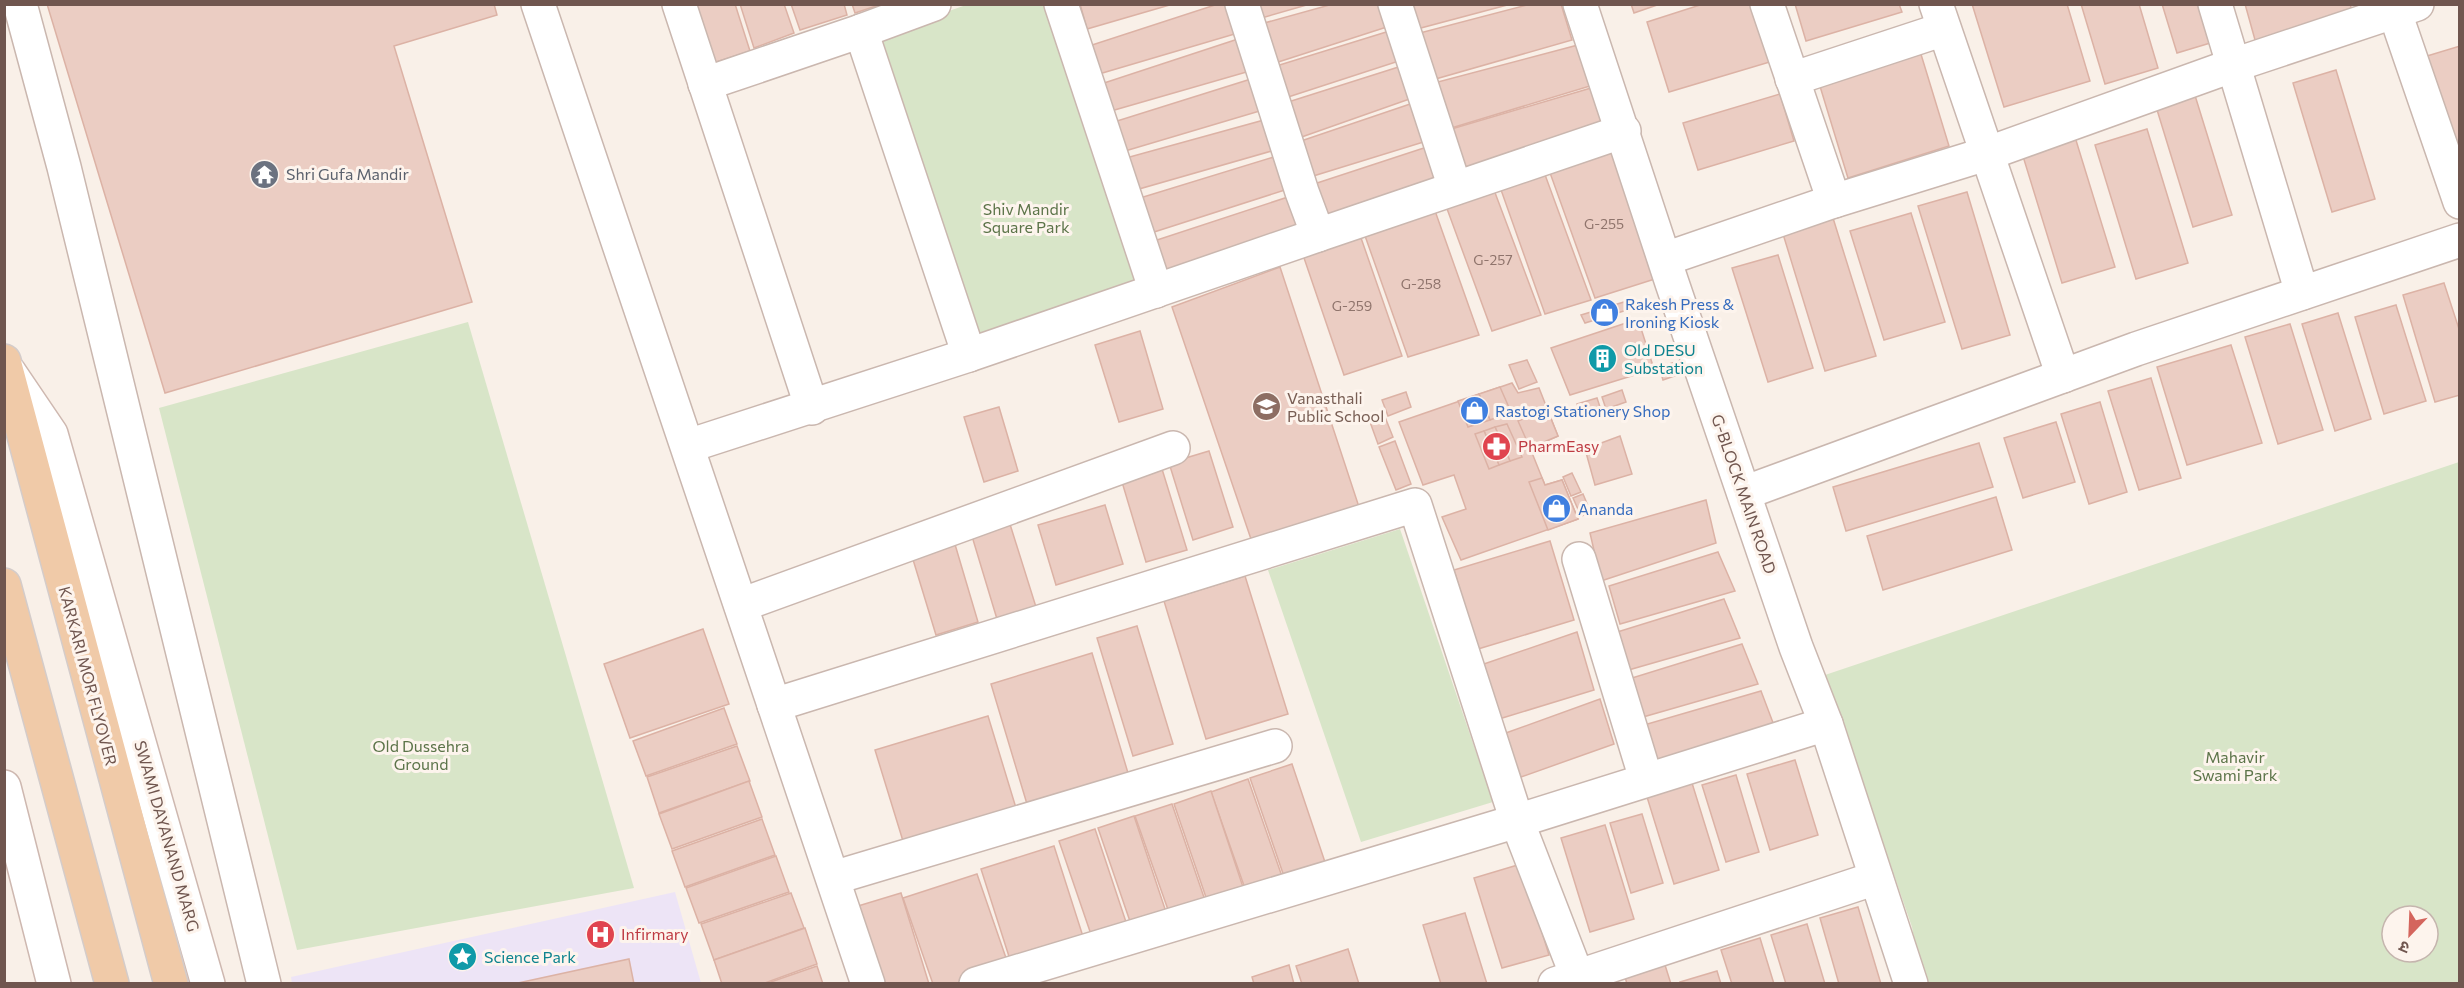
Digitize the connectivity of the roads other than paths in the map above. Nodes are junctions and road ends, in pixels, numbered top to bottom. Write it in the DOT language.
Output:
graph roads {
  1 [pos="20,4"];
  2 [pos="538,4"];
  3 [pos="679,4"];
  4 [pos="934,4"];
  5 [pos="1061,4"];
  6 [pos="1242,4"];
  7 [pos="1395,4"];
  8 [pos="1580,4"];
  9 [pos="1767,4"];
  10 [pos="2215,4"];
  11 [pos="2401,7"];
  12 [pos="1940,17"];
  13 [pos="861,31"];
  14 [pos="2234,65"];
  15 [pos="1792,79"];
  16 [pos="705,84"];
  17 [pos="1624,131"];
  18 [pos="1989,153"];
  19 [pos="1455,188"];
  20 [pos="1834,201"];
  21 [pos="2460,202"];
  22 [pos="1318,235"];
  23 [pos="2460,240"];
  24 [pos="1665,259"];
  25 [pos="1156,291"];
  26 [pos="2302,293"];
  27 [pos="969,355"];
  28 [pos="5,365"];
  29 [pos="2063,376"];
  30 [pos="812,408"];
  31 [pos="688,446"];
  32 [pos="1173,448"];
  33 [pos="1744,493"];
  34 [pos="1579,559"];
  35 [pos="4,585"];
  36 [pos="741,605"];
  37 [pos="774,705"];
  38 [pos="1826,724"];
  39 [pos="1275,746"];
  40 [pos="1646,779"];
  41 [pos="4,787"];
  42 [pos="1517,821"];
  43 [pos="832,878"];
  44 [pos="1876,878"];
  45 [pos="1566,980"];
  46 [pos="54,984"];
  47 [pos="112,984"];
  48 [pos="171,984"];
  49 [pos="208,984"];
  50 [pos="264,984"];
  51 [pos="868,984"];
  52 [pos="976,984"];
  53 [pos="1911,984"];
  1 -- 50 [label="street"];
  2 -- 31 [label="street"];
  3 -- 16 [label="street"];
  4 -- 13 [label="street"];
  5 -- 25 [label="street"];
  6 -- 22 [label="street"];
  7 -- 19 [label="street"];
  8 -- 17 [label="street, G-BLOCK MAIN ROAD"];
  9 -- 15 [label="street"];
  10 -- 14 [label="street"];
  11 -- 14 [label="street"];
  11 -- 21 [label="street"];
  12 -- 15 [label="street"];
  12 -- 18 [label="street"];
  13 -- 16 [label="street"];
  13 -- 27 [label="street"];
  14 -- 18 [label="street"];
  14 -- 26 [label="street"];
  15 -- 20 [label="street"];
  16 -- 30 [label="street"];
  17 -- 19 [label="street"];
  17 -- 24 [label="street, G-BLOCK MAIN ROAD"];
  18 -- 20 [label="street"];
  18 -- 29 [label="street"];
  19 -- 22 [label="street"];
  20 -- 24 [label="street"];
  22 -- 25 [label="street"];
  23 -- 26 [label="street"];
  24 -- 33 [label="street, G-BLOCK MAIN ROAD"];
  25 -- 27 [label="street"];
  26 -- 29 [label="street"];
  27 -- 30 [label="street"];
  28 -- 48 [label="main road, KARKARI MOR FLYOVER"];
  28 -- 49 [label="street, SWAMI DAYANAND MARG"];
  29 -- 33 [label="street"];
  30 -- 31 [label="street"];
  31 -- 36 [label="street"];
  32 -- 36 [label="street"];
  33 -- 38 [label="street, G-BLOCK MAIN ROAD"];
  34 -- 40 [label="street"];
  35 -- 47 [label="main road"];
  36 -- 37 [label="street"];
  37 -- 42 [label="street"];
  37 -- 43 [label="street"];
  38 -- 40 [label="street"];
  38 -- 44 [label="street, G-BLOCK MAIN ROAD"];
  39 -- 43 [label="street"];
  40 -- 42 [label="street"];
  41 -- 46 [label="street"];
  42 -- 45 [label="street"];
  42 -- 52 [label="street"];
  43 -- 51 [label="street"];
  44 -- 45 [label="street"];
  44 -- 53 [label="street, G-BLOCK MAIN ROAD"];
}
